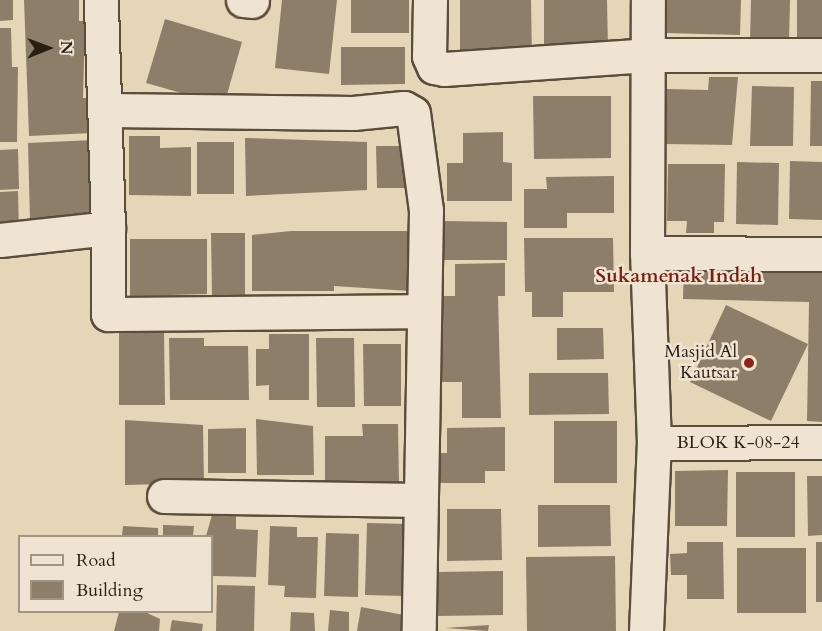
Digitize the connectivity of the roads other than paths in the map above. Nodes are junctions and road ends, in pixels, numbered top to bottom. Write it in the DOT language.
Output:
graph roads {
  1 [pos="101,0"];
  2 [pos="430,0"];
  3 [pos="648,0"];
  4 [pos="648,55"];
  5 [pos="822,56"];
  6 [pos="108,110"];
  7 [pos="108,228"];
  8 [pos="0,240"];
  9 [pos="647,253"];
  10 [pos="822,254"];
  11 [pos="422,311"];
  12 [pos="822,442"];
  13 [pos="654,443"];
  14 [pos="164,496"];
  15 [pos="420,500"];
  16 [pos="419,631"];
  17 [pos="646,631"];
  1 -- 6 [label="street"];
  2 -- 4 [label="street"];
  3 -- 4 [label="street"];
  4 -- 5 [label="street"];
  4 -- 9 [label="street"];
  6 -- 7 [label="street"];
  6 -- 11 [label="street"];
  7 -- 8 [label="street"];
  7 -- 11 [label="street"];
  9 -- 10 [label="street"];
  9 -- 13 [label="street"];
  11 -- 15 [label="street"];
  12 -- 13 [label="street, BLOK K-08-24"];
  13 -- 17 [label="street"];
  14 -- 15 [label="street"];
  15 -- 16 [label="street"];
}
